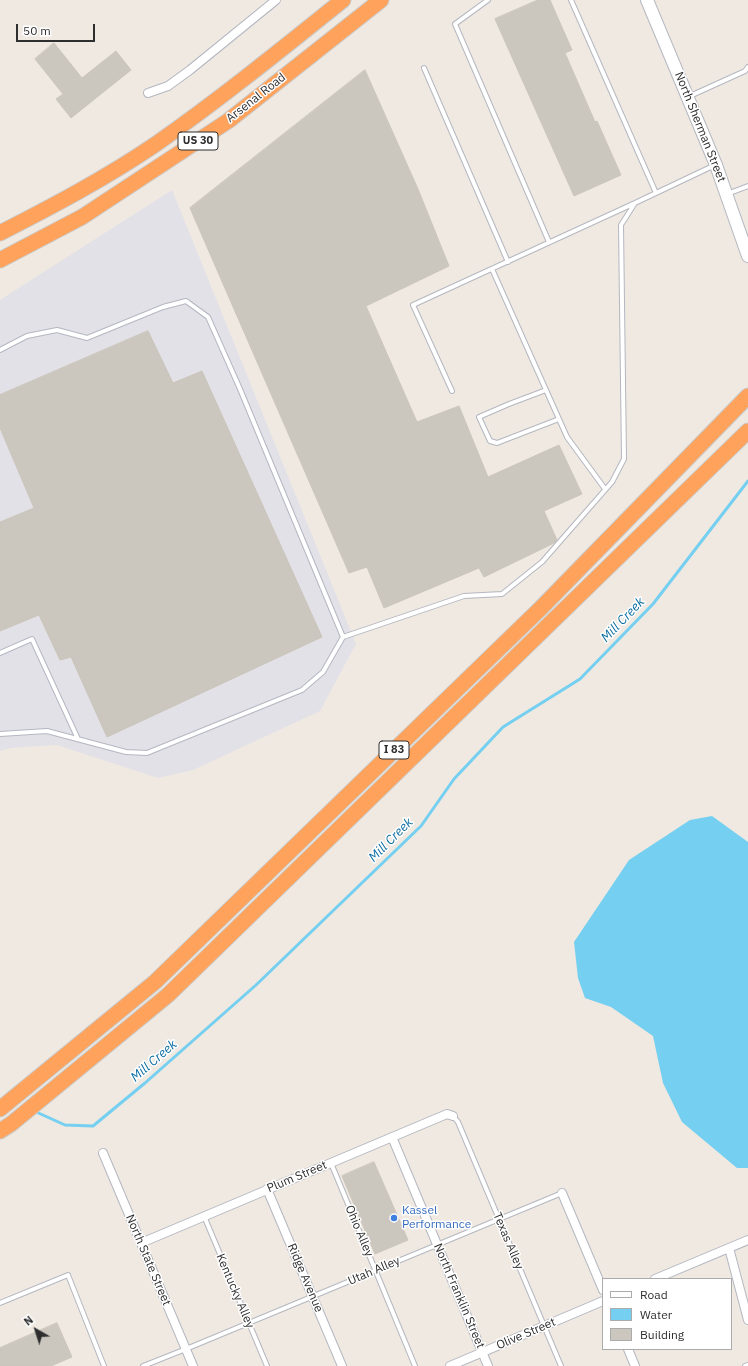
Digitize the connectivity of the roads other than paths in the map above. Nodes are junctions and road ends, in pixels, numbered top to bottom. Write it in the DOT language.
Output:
graph roads {
  1 [pos="276,0"];
  2 [pos="343,0"];
  3 [pos="381,0"];
  4 [pos="488,0"];
  5 [pos="571,0"];
  6 [pos="647,0"];
  7 [pos="748,67"];
  8 [pos="424,68"];
  9 [pos="148,92"];
  10 [pos="688,97"];
  11 [pos="716,165"];
  12 [pos="748,186"];
  13 [pos="656,193"];
  14 [pos="726,194"];
  15 [pos="635,203"];
  16 [pos="0,233"];
  17 [pos="549,242"];
  18 [pos="748,256"];
  19 [pos="0,260"];
  20 [pos="508,262"];
  21 [pos="492,269"];
  22 [pos="0,350"];
  23 [pos="546,390"];
  24 [pos="452,391"];
  25 [pos="748,396"];
  26 [pos="559,418"];
  27 [pos="748,431"];
  28 [pos="605,489"];
  29 [pos="343,637"];
  30 [pos="0,653"];
  31 [pos="0,734"];
  32 [pos="78,739"];
  33 [pos="0,1109"];
  34 [pos="454,1116"];
  35 [pos="6,1128"];
  36 [pos="392,1137"];
  37 [pos="103,1153"];
  38 [pos="331,1163"];
  39 [pos="268,1189"];
  40 [pos="562,1193"];
  41 [pos="204,1216"];
  42 [pos="499,1219"];
  43 [pos="748,1240"];
  44 [pos="141,1243"];
  45 [pos="437,1245"];
  46 [pos="729,1248"];
  47 [pos="375,1270"];
  48 [pos="657,1278"];
  49 [pos="602,1288"];
  50 [pos="312,1297"];
  51 [pos="602,1301"];
  52 [pos="0,1303"];
  53 [pos="748,1320"];
  54 [pos="249,1323"];
  55 [pos="544,1326"];
  56 [pos="186,1349"];
  57 [pos="628,1350"];
  58 [pos="482,1352"];
  59 [pos="104,1366"];
  60 [pos="143,1366"];
  61 [pos="193,1366"];
  62 [pos="267,1366"];
  63 [pos="342,1366"];
  64 [pos="416,1366"];
  65 [pos="450,1366"];
  66 [pos="488,1366"];
  67 [pos="561,1366"];
  68 [pos="635,1366"];
  1 -- 9 [label="street"];
  2 -- 16 [label="highway, Arsenal Road / US 30"];
  3 -- 19 [label="highway, Arsenal Road / US 30"];
  4 -- 17 [label="lane"];
  5 -- 13 [label="lane"];
  6 -- 10 [label="main road, North Sherman Street"];
  7 -- 10 [label="lane"];
  8 -- 20 [label="lane"];
  10 -- 11 [label="main road, North Sherman Street"];
  11 -- 13 [label="lane"];
  11 -- 14 [label="main road, North Sherman Street"];
  12 -- 14 [label="lane"];
  13 -- 15 [label="lane"];
  14 -- 18 [label="main road, North Sherman Street"];
  15 -- 17 [label="lane"];
  15 -- 28 [label="lane"];
  17 -- 20 [label="lane"];
  20 -- 21 [label="lane"];
  21 -- 23 [label="lane"];
  21 -- 24 [label="lane"];
  22 -- 29 [label="lane"];
  23 -- 26 [label="lane"];
  23 -- 26 [label="lane"];
  25 -- 33 [label="highway, I 83"];
  26 -- 28 [label="lane"];
  27 -- 35 [label="highway, I 83"];
  28 -- 29 [label="lane"];
  29 -- 32 [label="lane"];
  30 -- 32 [label="lane"];
  31 -- 32 [label="lane"];
  34 -- 36 [label="street, Plum Street"];
  34 -- 42 [label="lane, Texas Alley"];
  36 -- 38 [label="street, Plum Street"];
  36 -- 45 [label="street, North Franklin Street"];
  37 -- 44 [label="street, North State Street"];
  38 -- 39 [label="street, Plum Street"];
  38 -- 47 [label="lane, Ohio Alley"];
  39 -- 41 [label="street, Plum Street"];
  39 -- 50 [label="street, Ridge Avenue"];
  40 -- 42 [label="lane, Utah Alley"];
  40 -- 49 [label="street"];
  41 -- 44 [label="street, Plum Street"];
  41 -- 54 [label="lane, Kentucky Alley"];
  42 -- 45 [label="lane, Utah Alley"];
  42 -- 55 [label="lane, Texas Alley"];
  43 -- 46 [label="street"];
  44 -- 56 [label="street, North State Street"];
  45 -- 47 [label="lane, Utah Alley"];
  45 -- 58 [label="street, North Franklin Street"];
  46 -- 48 [label="street"];
  46 -- 53 [label="street"];
  47 -- 50 [label="lane, Utah Alley"];
  47 -- 64 [label="lane, Ohio Alley"];
  50 -- 54 [label="lane, Utah Alley"];
  50 -- 63 [label="street, Ridge Avenue"];
  51 -- 55 [label="street, Olive Street"];
  52 -- 59 [label="lane"];
  54 -- 56 [label="lane, Utah Alley"];
  54 -- 62 [label="lane, Kentucky Alley"];
  55 -- 58 [label="street, Olive Street"];
  55 -- 67 [label="lane, Texas Alley"];
  56 -- 60 [label="lane, Utah Alley"];
  56 -- 61 [label="street, North State Street"];
  57 -- 68 [label="street"];
  58 -- 65 [label="street, Olive Street"];
  58 -- 66 [label="street, North Franklin Street"];
}
